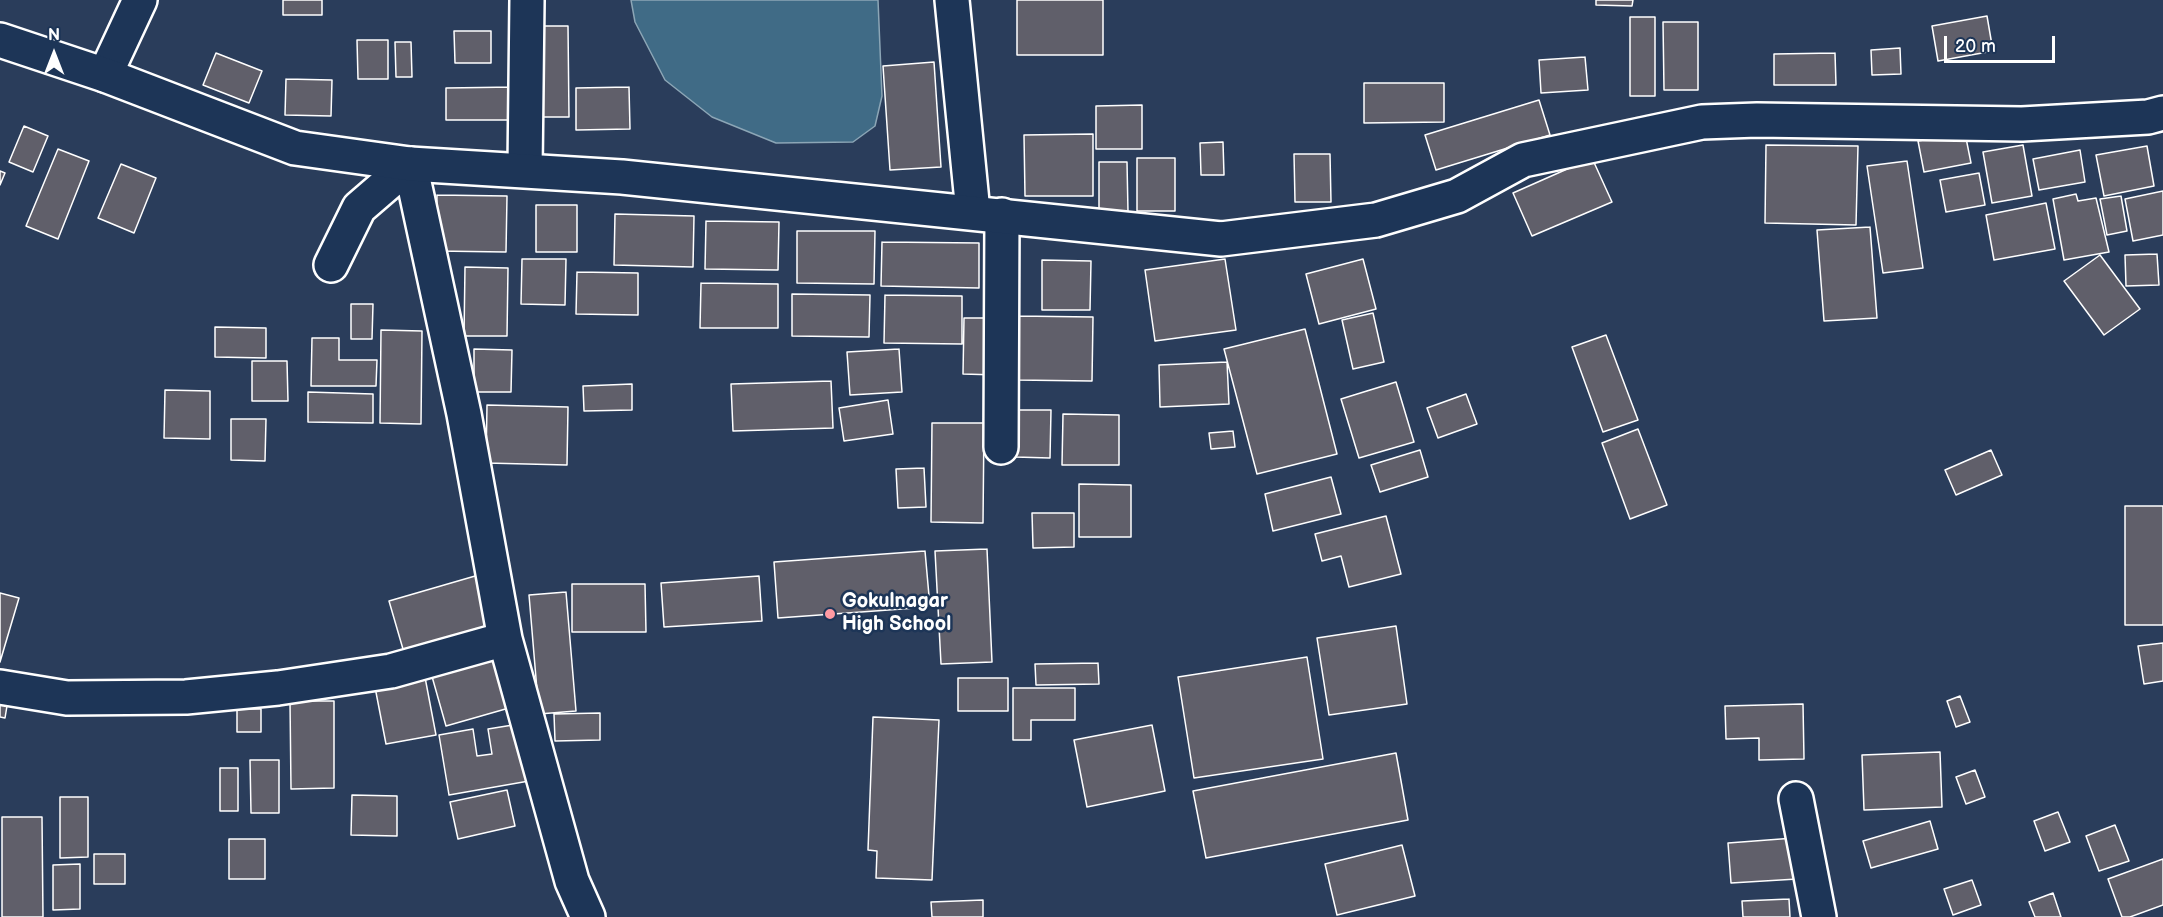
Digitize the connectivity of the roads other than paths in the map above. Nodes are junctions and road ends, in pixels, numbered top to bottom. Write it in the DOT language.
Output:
graph roads {
  1 [pos="140,0"];
  2 [pos="527,0"];
  3 [pos="952,0"];
  4 [pos="0,40"];
  5 [pos="105,75"];
  6 [pos="2163,113"];
  7 [pos="410,164"];
  8 [pos="525,169"];
  9 [pos="987,213"];
  10 [pos="331,265"];
  11 [pos="1001,447"];
  12 [pos="506,639"];
  13 [pos="0,687"];
  14 [pos="1796,799"];
  15 [pos="588,917"];
  16 [pos="1819,917"];
  1 -- 5 [label="street"];
  2 -- 8 [label="street"];
  3 -- 9 [label="street"];
  4 -- 5 [label="street"];
  5 -- 7 [label="street"];
  6 -- 9 [label="street"];
  7 -- 8 [label="street"];
  7 -- 10 [label="street"];
  7 -- 12 [label="street"];
  8 -- 9 [label="street"];
  9 -- 11 [label="street"];
  12 -- 13 [label="street"];
  12 -- 15 [label="street"];
  14 -- 16 [label="street"];
}
